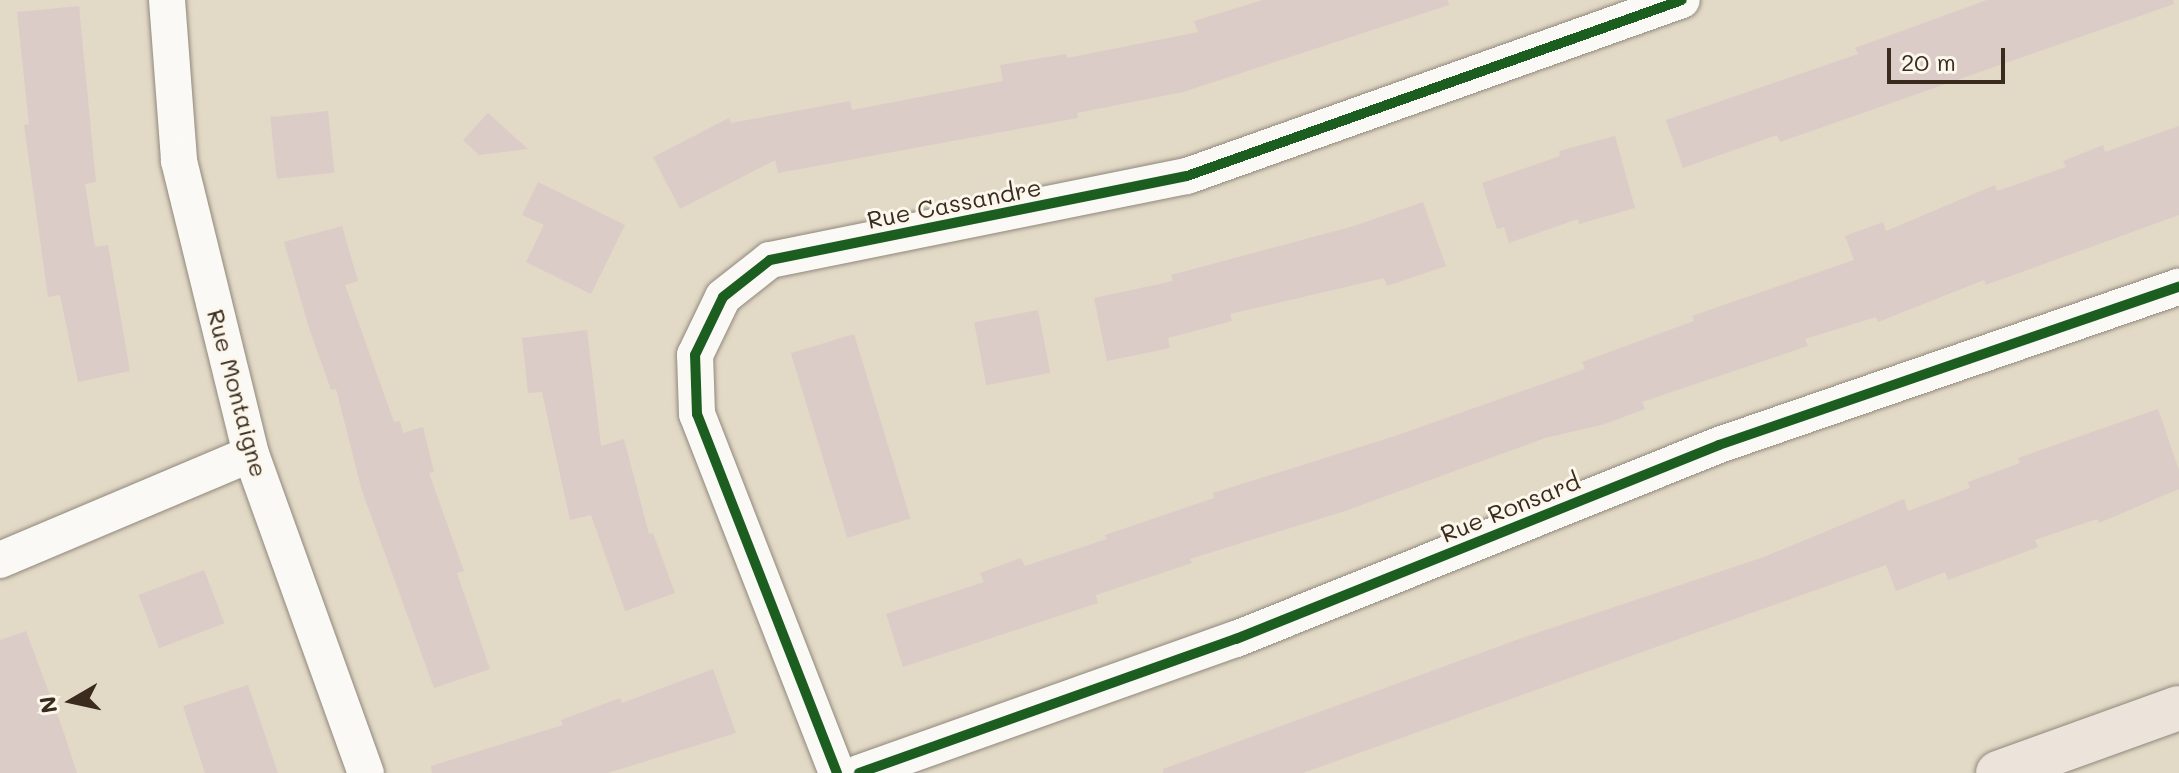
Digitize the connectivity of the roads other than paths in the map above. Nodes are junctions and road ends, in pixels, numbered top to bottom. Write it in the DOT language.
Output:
graph roads {
  1 [pos="167,0"];
  2 [pos="1682,0"];
  3 [pos="2179,287"];
  4 [pos="251,454"];
  5 [pos="0,560"];
  6 [pos="2179,708"];
  7 [pos="366,773"];
  8 [pos="837,773"];
  9 [pos="859,773"];
  10 [pos="1998,773"];
  1 -- 4 [label="street, Rue Montaigne"];
  2 -- 8 [label="street, Rue Cassandre"];
  3 -- 9 [label="street, Rue Ronsard"];
  4 -- 5 [label="street"];
  4 -- 7 [label="street, Rue Montaigne"];
  6 -- 10 [label="highway"];
}
